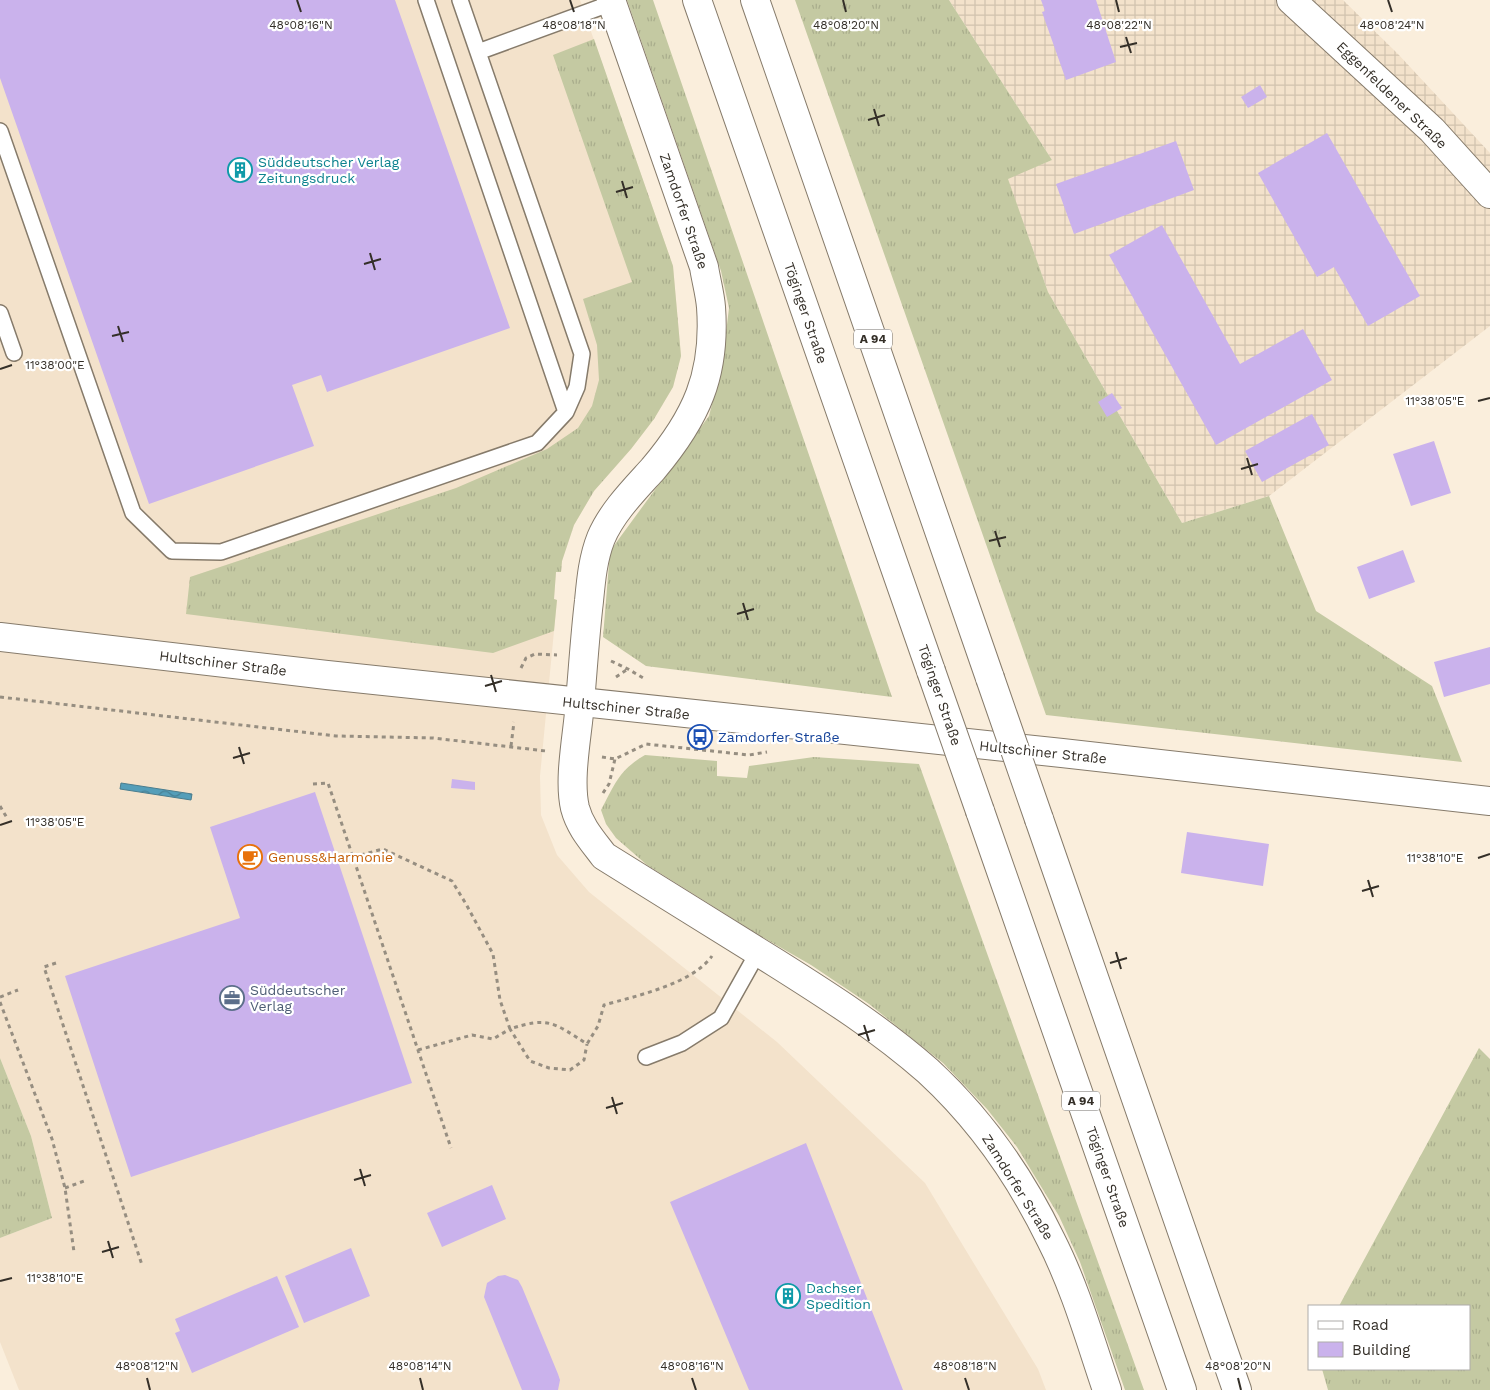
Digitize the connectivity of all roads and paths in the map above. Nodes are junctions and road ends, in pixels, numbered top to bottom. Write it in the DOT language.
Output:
graph roads {
  1 [pos="426,0"];
  2 [pos="460,0"];
  3 [pos="697,0"];
  4 [pos="755,0"];
  5 [pos="1291,0"];
  6 [pos="612,1"];
  7 [pos="478,52"];
  8 [pos="0,131"];
  9 [pos="1490,194"];
  10 [pos="0,313"];
  11 [pos="14,353"];
  12 [pos="566,412"];
  13 [pos="0,637"];
  14 [pos="0,697"];
  15 [pos="580,703"];
  16 [pos="727,746"];
  17 [pos="726,753"];
  18 [pos="575,754"];
  19 [pos="313,784"];
  20 [pos="1490,801"];
  21 [pos="0,806"];
  22 [pos="7,818"];
  23 [pos="353,856"];
  24 [pos="758,952"];
  25 [pos="56,963"];
  26 [pos="706,964"];
  27 [pos="18,990"];
  28 [pos="0,997"];
  29 [pos="0,1002"];
  30 [pos="510,1029"];
  31 [pos="587,1044"];
  32 [pos="418,1050"];
  33 [pos="646,1057"];
  34 [pos="452,1148"];
  35 [pos="84,1182"];
  36 [pos="65,1188"];
  37 [pos="74,1252"];
  38 [pos="142,1264"];
  39 [pos="1107,1390"];
  40 [pos="1182,1390"];
  41 [pos="1237,1390"];
  1 -- 12 [label="lane"];
  2 -- 7 [label="lane"];
  3 -- 40 [label="main road, Töginger Straße / A 94, bridge"];
  4 -- 41 [label="main road, A 94, bridge"];
  5 -- 9 [label="main road, Eggenfeldener Straße"];
  6 -- 7 [label="lane"];
  6 -- 15 [label="main road, Zamdorfer Straße"];
  7 -- 12 [label="lane"];
  8 -- 12 [label="lane"];
  10 -- 11 [label="lane"];
  13 -- 15 [label="main road, Hultschiner Straße"];
  14 -- 18 [label="path"];
  15 -- 18 [label="main road, Zamdorfer Straße"];
  15 -- 20 [label="main road, Hultschiner Straße"];
  16 -- 17 [label="path"];
  18 -- 24 [label="main road, Zamdorfer Straße"];
  19 -- 23 [label="path"];
  21 -- 22 [label="path"];
  23 -- 30 [label="path"];
  23 -- 32 [label="path"];
  24 -- 33 [label="lane"];
  24 -- 39 [label="main road, Zamdorfer Straße"];
  25 -- 38 [label="path"];
  26 -- 31 [label="path"];
  27 -- 28 [label="path"];
  29 -- 36 [label="path"];
  30 -- 31 [label="path"];
  30 -- 31 [label="path"];
  30 -- 32 [label="path"];
  32 -- 34 [label="path"];
  35 -- 36 [label="path"];
  36 -- 37 [label="path"];
}
